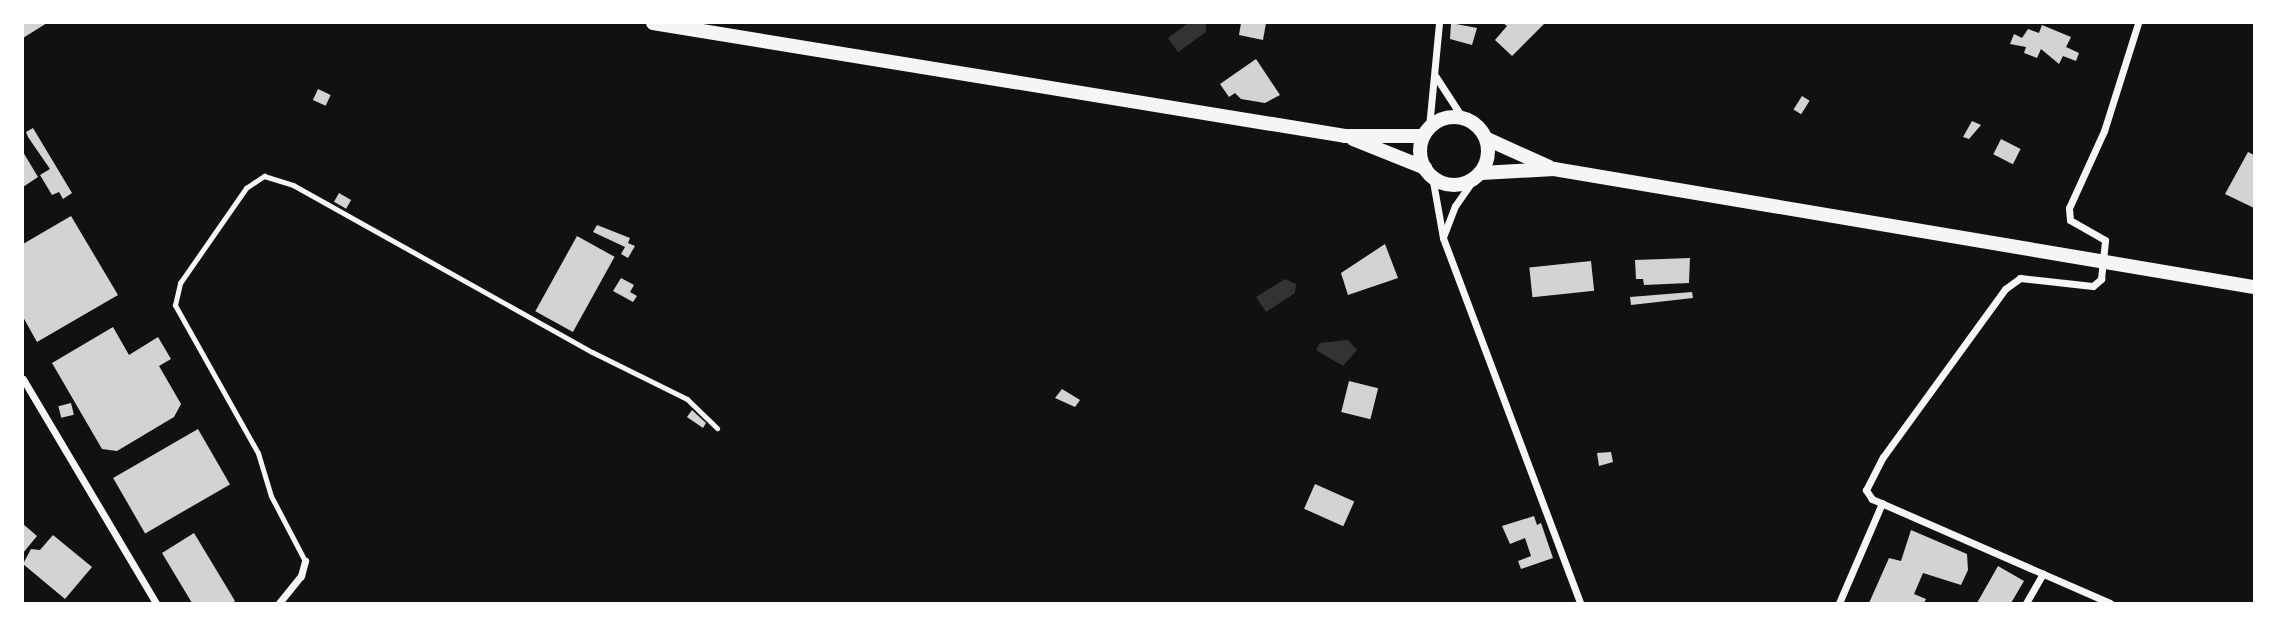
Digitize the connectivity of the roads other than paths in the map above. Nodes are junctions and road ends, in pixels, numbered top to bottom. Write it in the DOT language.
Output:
graph roads {
  1 [pos="653,23"];
  2 [pos="1439,23"];
  3 [pos="2138,23"];
  4 [pos="1435,76"];
  5 [pos="1462,117"];
  6 [pos="1426,131"];
  7 [pos="1345,135"];
  8 [pos="1487,139"];
  9 [pos="1554,169"];
  10 [pos="1428,172"];
  11 [pos="1477,176"];
  12 [pos="1443,238"];
  13 [pos="2104,264"];
  14 [pos="2254,287"];
  15 [pos="23,379"];
  16 [pos="717,428"];
  17 [pos="1881,503"];
  18 [pos="305,561"];
  19 [pos="2043,573"];
  20 [pos="156,603"];
  21 [pos="279,603"];
  22 [pos="1580,603"];
  23 [pos="1839,603"];
  24 [pos="2026,603"];
  25 [pos="2109,603"];
  1 -- 7 [label="main road"];
  2 -- 4 [label="street"];
  3 -- 13 [label="street"];
  4 -- 5 [label="street"];
  4 -- 6 [label="street"];
  5 -- 6 [label="main road"];
  5 -- 8 [label="main road"];
  6 -- 7 [label="main road"];
  6 -- 10 [label="main road"];
  7 -- 10 [label="main road"];
  8 -- 9 [label="main road"];
  8 -- 11 [label="main road"];
  9 -- 11 [label="main road"];
  9 -- 13 [label="main road"];
  10 -- 11 [label="main road"];
  10 -- 12 [label="street"];
  11 -- 12 [label="street"];
  12 -- 22 [label="street"];
  13 -- 14 [label="main road"];
  13 -- 17 [label="street"];
  15 -- 20 [label="street"];
  16 -- 18 [label="lane"];
  17 -- 19 [label="street"];
  17 -- 23 [label="street"];
  18 -- 21 [label="street"];
  19 -- 24 [label="street"];
  19 -- 25 [label="street"];
}
